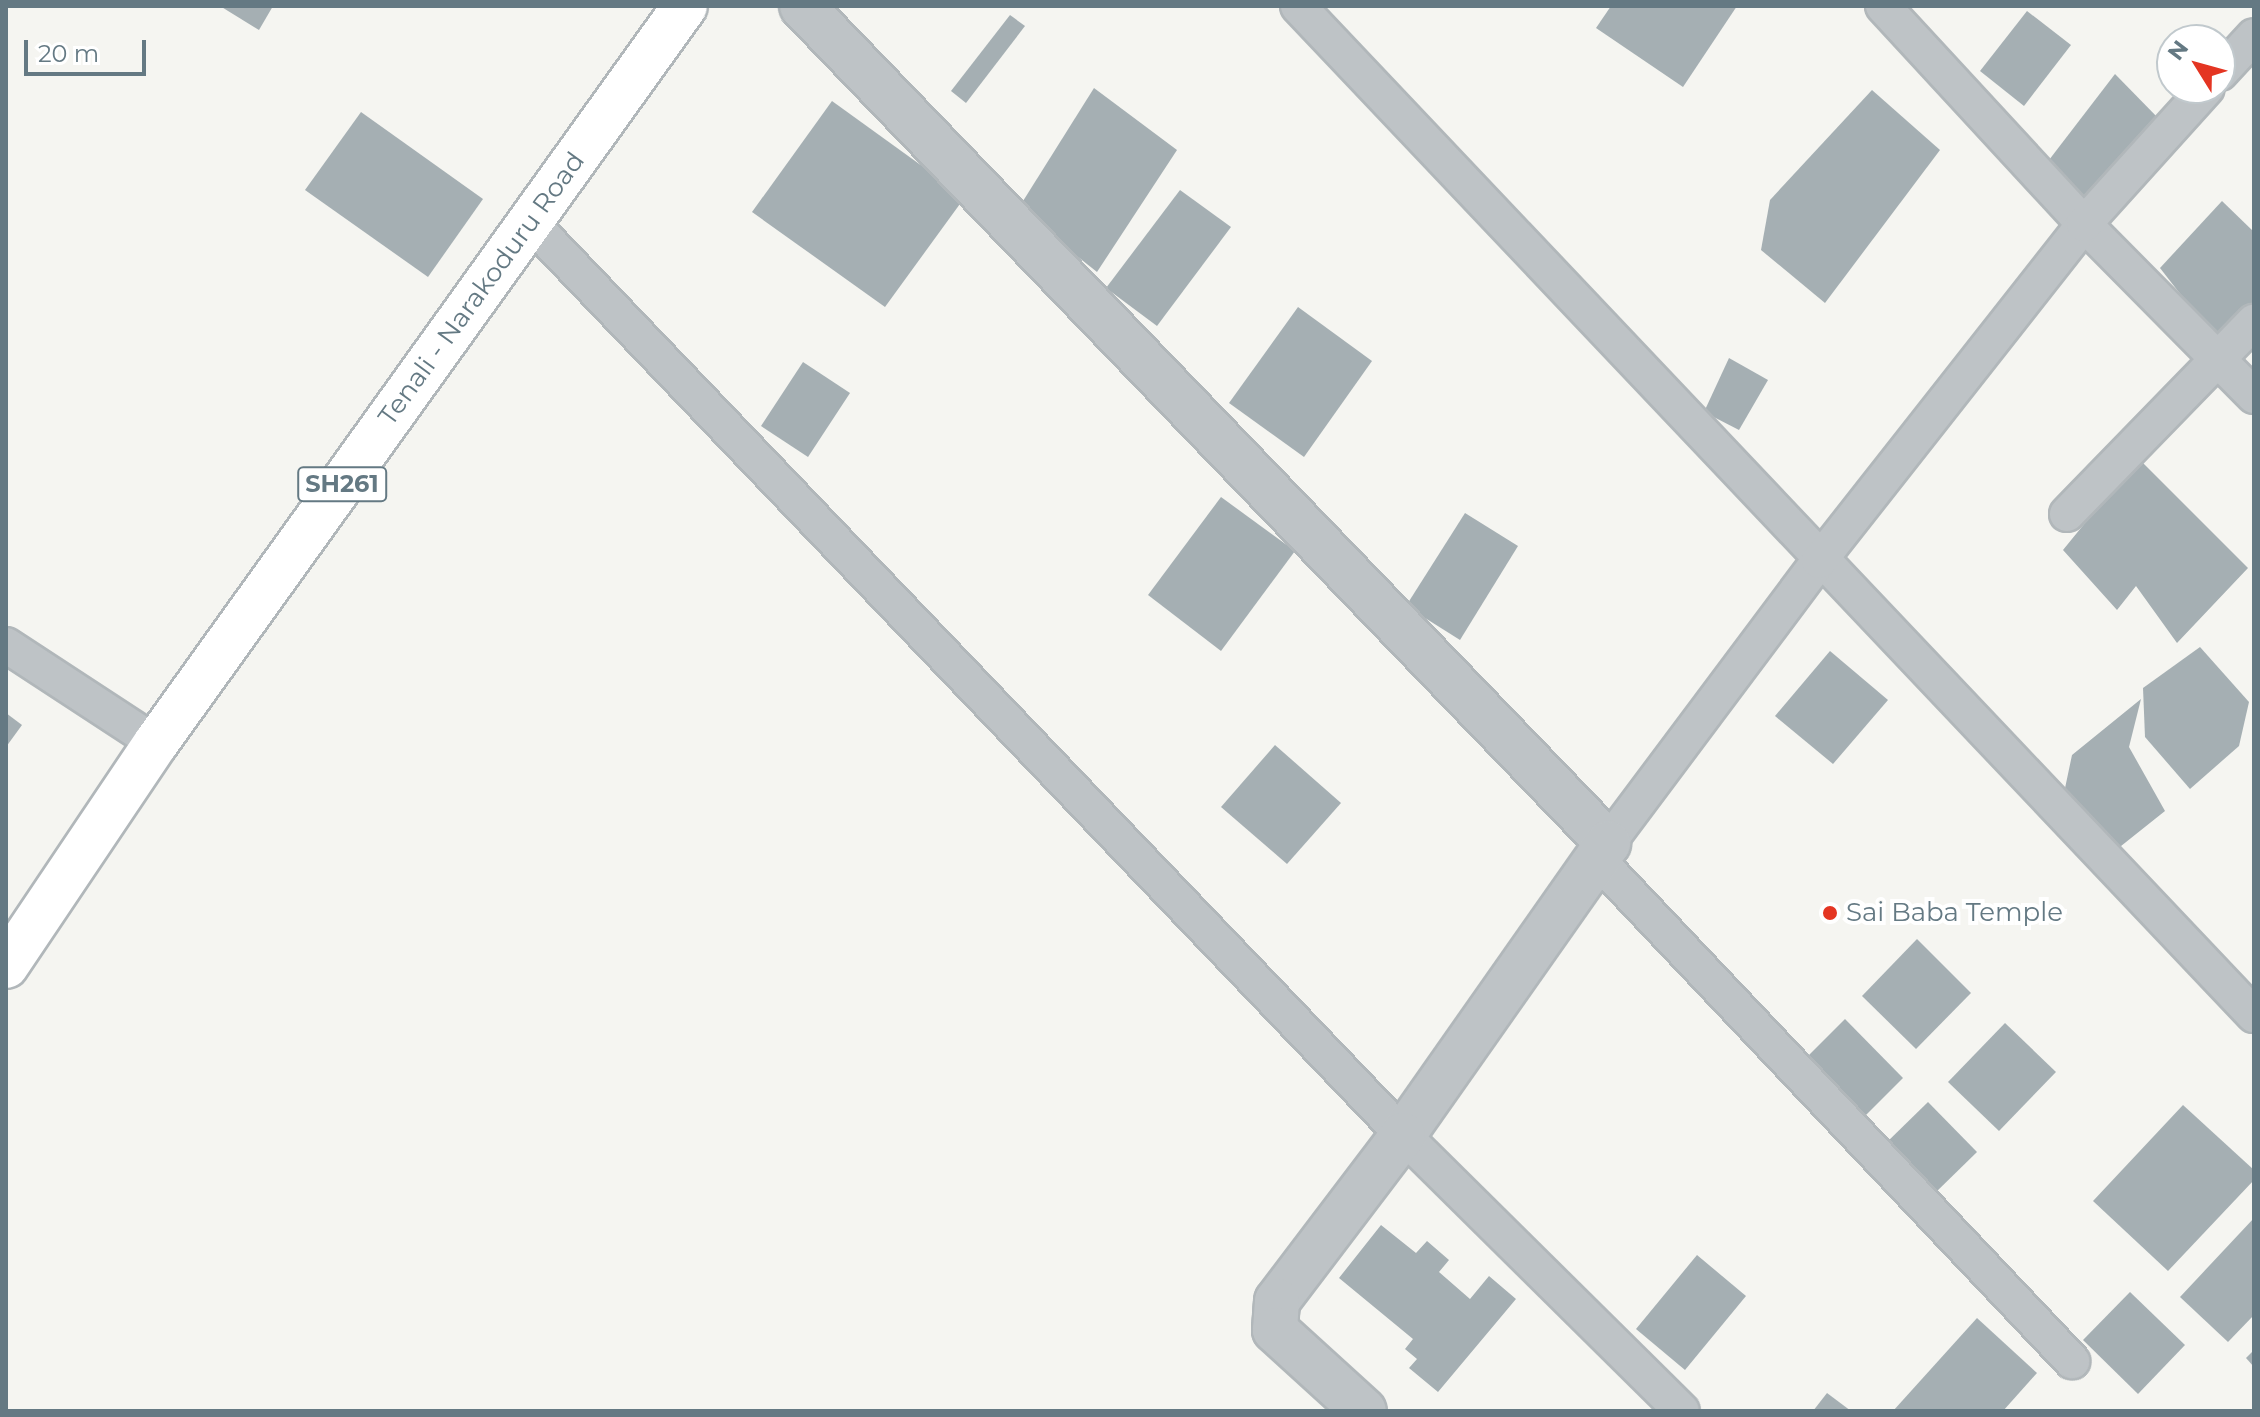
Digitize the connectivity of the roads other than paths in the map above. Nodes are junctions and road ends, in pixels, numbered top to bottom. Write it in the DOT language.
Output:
graph roads {
  1 [pos="685,6"];
  2 [pos="802,6"];
  3 [pos="1298,6"];
  4 [pos="1883,6"];
  5 [pos="2254,36"];
  6 [pos="2236,56"];
  7 [pos="2193,104"];
  8 [pos="530,222"];
  9 [pos="2084,224"];
  10 [pos="2254,322"];
  11 [pos="2219,358"];
  12 [pos="2254,396"];
  13 [pos="2067,514"];
  14 [pos="1819,561"];
  15 [pos="6,645"];
  16 [pos="156,743"];
  17 [pos="1602,850"];
  18 [pos="6,966"];
  19 [pos="2253,1011"];
  20 [pos="1403,1135"];
  21 [pos="2072,1361"];
  22 [pos="1364,1411"];
  23 [pos="1682,1411"];
  1 -- 8 [label="main road, Tenali - Narakoduru Road / SH261"];
  2 -- 17 [label="street"];
  3 -- 14 [label="street"];
  4 -- 9 [label="street"];
  5 -- 6 [label="street"];
  7 -- 9 [label="street"];
  8 -- 16 [label="main road, Tenali - Narakoduru Road / SH261"];
  8 -- 20 [label="street"];
  9 -- 11 [label="street"];
  9 -- 14 [label="street"];
  10 -- 11 [label="street"];
  11 -- 12 [label="street"];
  11 -- 13 [label="street"];
  14 -- 17 [label="street"];
  14 -- 19 [label="street"];
  15 -- 16 [label="street"];
  16 -- 18 [label="main road, Tenali - Narakoduru Road / SH261"];
  17 -- 20 [label="street"];
  17 -- 21 [label="street"];
  20 -- 22 [label="street"];
  20 -- 23 [label="street"];
}
